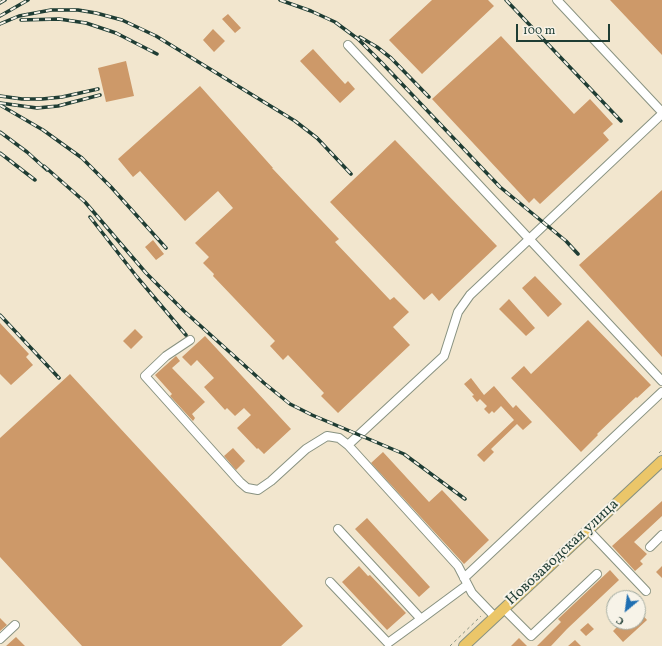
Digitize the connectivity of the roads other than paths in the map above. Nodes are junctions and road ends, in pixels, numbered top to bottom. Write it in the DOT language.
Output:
graph roads {
  1 [pos="557,0"];
  2 [pos="348,45"];
  3 [pos="662,113"];
  4 [pos="529,239"];
  5 [pos="190,340"];
  6 [pos="662,381"];
  7 [pos="662,392"];
  8 [pos="348,445"];
  9 [pos="662,461"];
  10 [pos="338,529"];
  11 [pos="588,530"];
  12 [pos="662,535"];
  13 [pos="650,547"];
  14 [pos="597,574"];
  15 [pos="465,581"];
  16 [pos="330,582"];
  17 [pos="645,590"];
  18 [pos="504,609"];
  19 [pos="495,617"];
  20 [pos="421,619"];
  21 [pos="15,625"];
  22 [pos="0,640"];
  23 [pos="464,646"];
  1 -- 3 [label="lane"];
  2 -- 4 [label="lane"];
  3 -- 4 [label="lane"];
  4 -- 6 [label="lane"];
  4 -- 8 [label="lane"];
  5 -- 8 [label="lane"];
  7 -- 15 [label="lane"];
  8 -- 15 [label="lane"];
  9 -- 11 [label="main road, Новозаводская улица"];
  10 -- 20 [label="lane"];
  11 -- 17 [label="lane"];
  11 -- 18 [label="main road, Новозаводская улица"];
  12 -- 13 [label="lane"];
  14 -- 18 [label="lane"];
  15 -- 19 [label="lane"];
  15 -- 20 [label="lane"];
  16 -- 20 [label="lane"];
  18 -- 19 [label="main road, Новозаводская улица"];
  19 -- 23 [label="main road, Новозаводская улица"];
  21 -- 22 [label="lane"];
}
